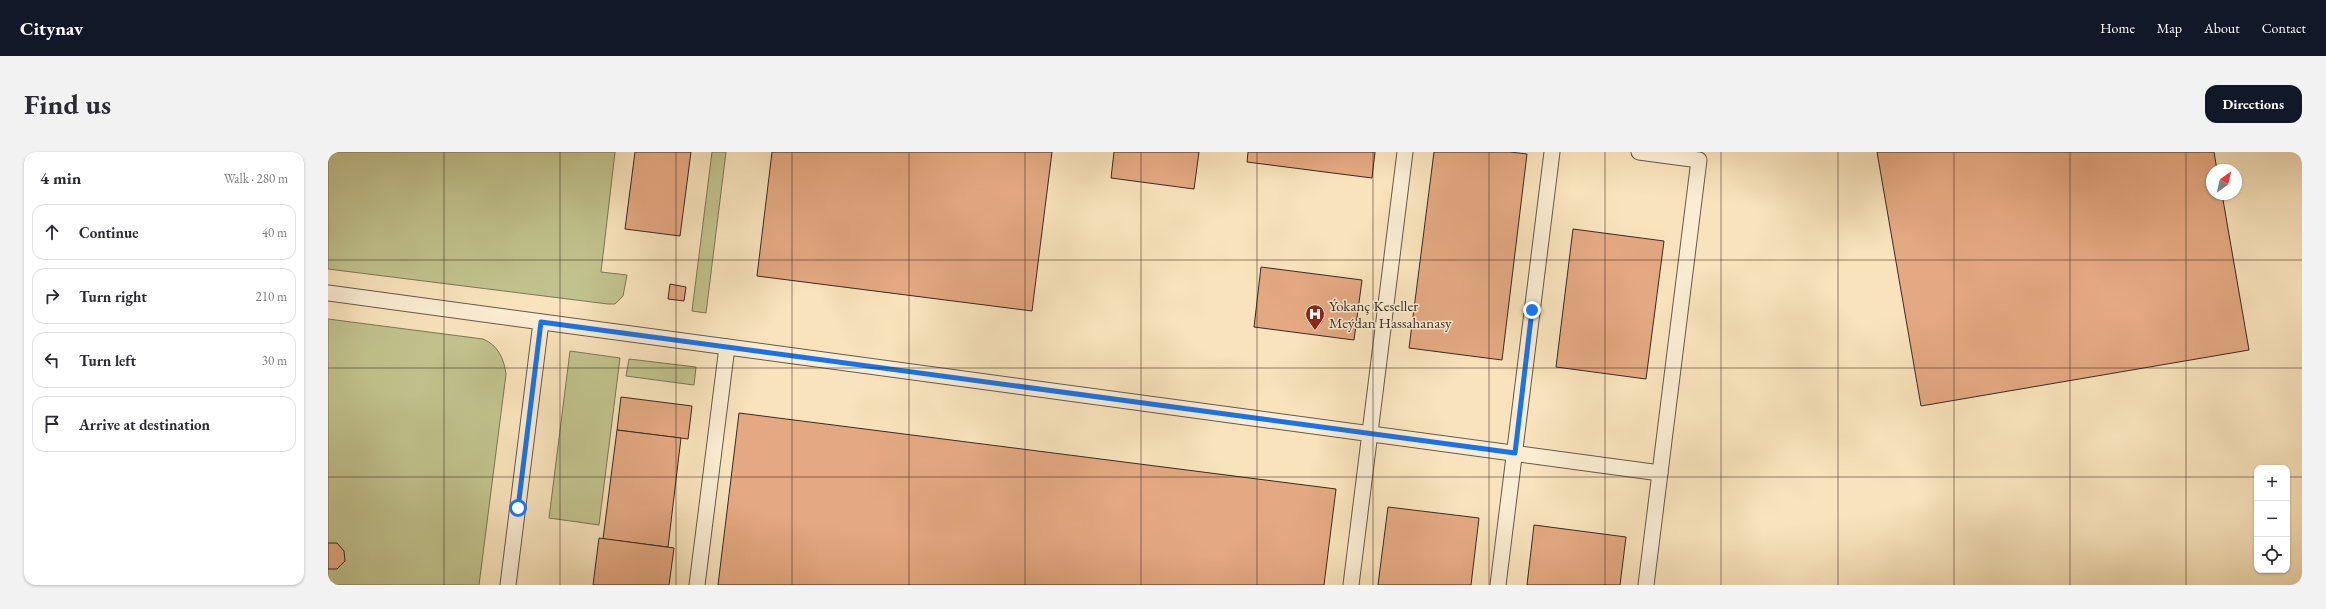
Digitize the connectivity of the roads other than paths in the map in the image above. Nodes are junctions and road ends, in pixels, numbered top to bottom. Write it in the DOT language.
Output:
graph roads {
  1 [pos="1405,152"];
  2 [pos="1552,152"];
  3 [pos="1639,152"];
  4 [pos="328,293"];
  5 [pos="541,322"];
  6 [pos="727,347"];
  7 [pos="1370,434"];
  8 [pos="1515,453"];
  9 [pos="1660,473"];
  10 [pos="508,585"];
  11 [pos="697,585"];
  12 [pos="1351,585"];
  13 [pos="1498,585"];
  14 [pos="1646,585"];
  1 -- 7 [label="lane"];
  2 -- 8 [label="lane"];
  3 -- 9 [label="lane"];
  4 -- 5 [label="lane"];
  5 -- 6 [label="lane"];
  5 -- 10 [label="lane"];
  6 -- 7 [label="lane"];
  6 -- 11 [label="lane"];
  7 -- 8 [label="lane"];
  7 -- 12 [label="lane"];
  8 -- 9 [label="lane"];
  8 -- 13 [label="lane"];
  9 -- 14 [label="lane"];
}
